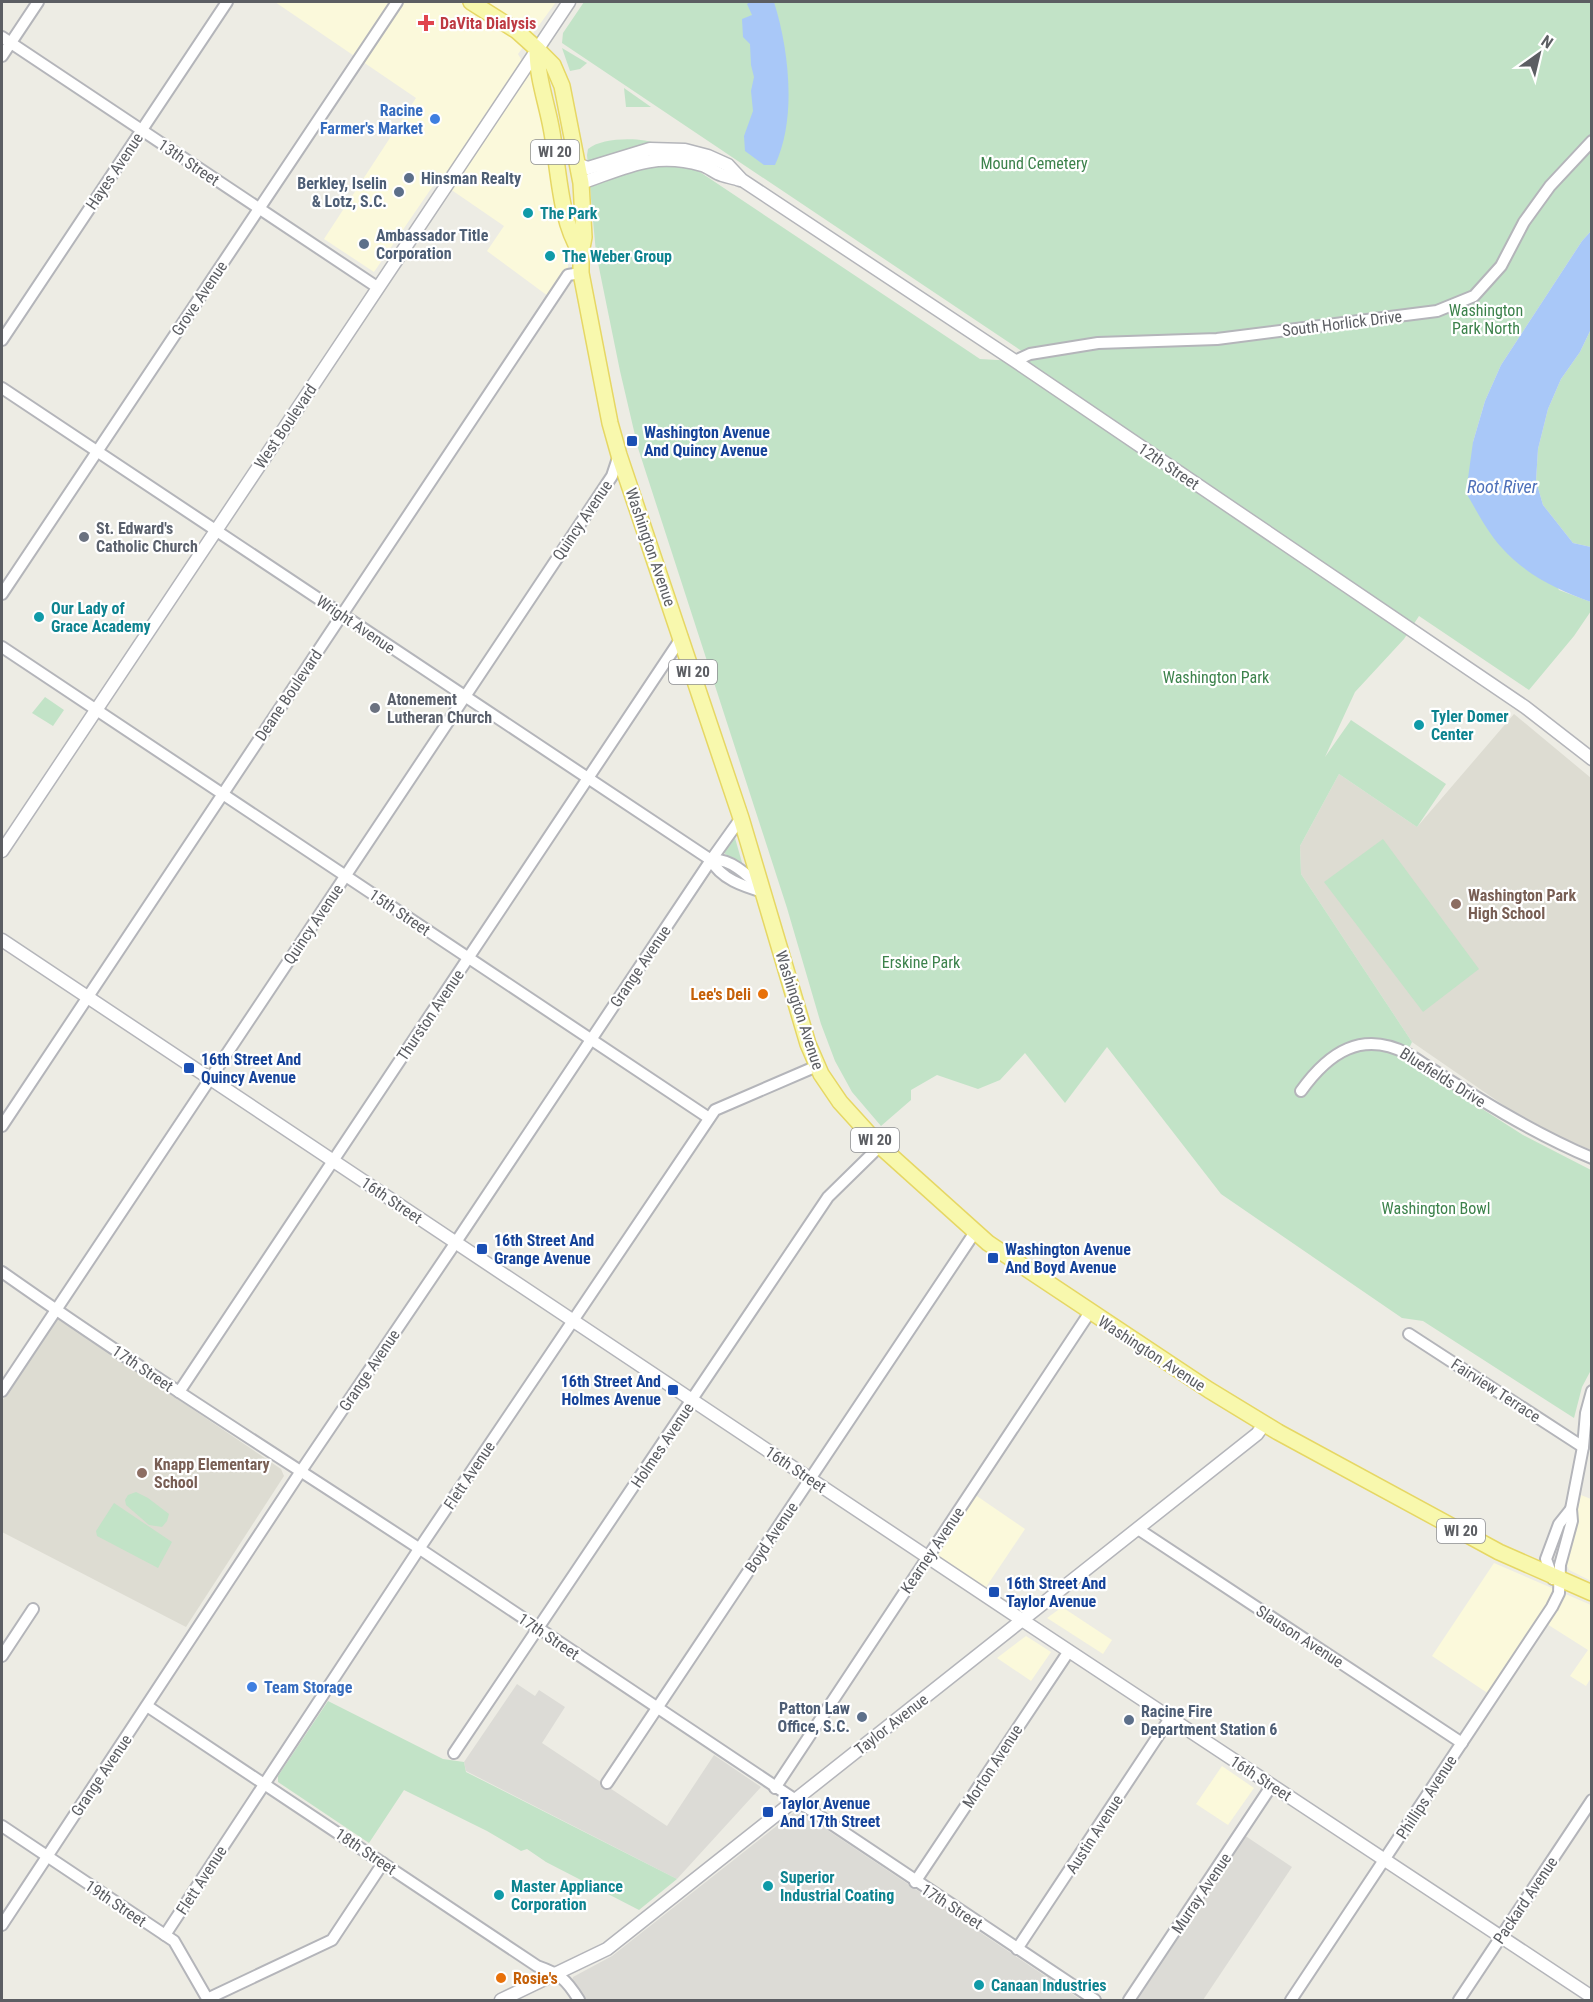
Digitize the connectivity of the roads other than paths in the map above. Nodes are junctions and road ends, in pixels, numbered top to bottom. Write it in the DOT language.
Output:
graph roads {
  1 [pos="38,2"];
  2 [pos="227,2"];
  3 [pos="397,2"];
  4 [pos="471,2"];
  5 [pos="569,2"];
  6 [pos="6,40"];
  7 [pos="537,49"];
  8 [pos="2,56"];
  9 [pos="551,125"];
  10 [pos="142,130"];
  11 [pos="1592,141"];
  12 [pos="579,165"];
  13 [pos="742,180"];
  14 [pos="581,183"];
  15 [pos="259,208"];
  16 [pos="581,254"];
  17 [pos="581,273"];
  18 [pos="377,287"];
  19 [pos="2,340"];
  20 [pos="1015,362"];
  21 [pos="2,388"];
  22 [pos="97,451"];
  23 [pos="619,454"];
  24 [pos="216,530"];
  25 [pos="2,594"];
  26 [pos="342,615"];
  27 [pos="682,637"];
  28 [pos="2,647"];
  29 [pos="465,696"];
  30 [pos="96,710"];
  31 [pos="1592,759"];
  32 [pos="588,778"];
  33 [pos="222,794"];
  34 [pos="741,818"];
  35 [pos="2,851"];
  36 [pos="711,860"];
  37 [pos="345,876"];
  38 [pos="763,892"];
  39 [pos="2,940"];
  40 [pos="468,958"];
  41 [pos="88,997"];
  42 [pos="591,1040"];
  43 [pos="817,1066"];
  44 [pos="210,1079"];
  45 [pos="1301,1091"];
  46 [pos="710,1118"];
  47 [pos="2,1126"];
  48 [pos="880,1146"];
  49 [pos="1592,1158"];
  50 [pos="333,1161"];
  51 [pos="975,1232"];
  52 [pos="456,1242"];
  53 [pos="2,1272"];
  54 [pos="56,1310"];
  55 [pos="1090,1312"];
  56 [pos="574,1321"];
  57 [pos="1409,1334"];
  58 [pos="2,1391"];
  59 [pos="1592,1391"];
  60 [pos="179,1392"];
  61 [pos="692,1400"];
  62 [pos="1265,1423"];
  63 [pos="1583,1447"];
  64 [pos="301,1471"];
  65 [pos="811,1479"];
  66 [pos="1138,1529"];
  67 [pos="419,1549"];
  68 [pos="928,1557"];
  69 [pos="1557,1583"];
  70 [pos="1592,1593"];
  71 [pos="33,1609"];
  72 [pos="1022,1620"];
  73 [pos="537,1628"];
  74 [pos="1069,1651"];
  75 [pos="2,1656"];
  76 [pos="147,1706"];
  77 [pos="656,1708"];
  78 [pos="1170,1718"];
  79 [pos="1462,1743"];
  80 [pos="454,1753"];
  81 [pos="264,1783"];
  82 [pos="607,1783"];
  83 [pos="1272,1785"];
  84 [pos="774,1788"];
  85 [pos="1592,1800"];
  86 [pos="794,1801"];
  87 [pos="2,1826"];
  88 [pos="47,1857"];
  89 [pos="1384,1860"];
  90 [pos="383,1863"];
  91 [pos="915,1882"];
  92 [pos="2,1925"];
  93 [pos="165,1935"];
  94 [pos="1501,1937"];
  95 [pos="1017,1949"];
  96 [pos="557,1973"];
  97 [pos="1592,1997"];
  98 [pos="208,2000"];
  99 [pos="501,2001"];
  100 [pos="579,2001"];
  101 [pos="1095,2001"];
  102 [pos="1129,2001"];
  103 [pos="1291,2001"];
  104 [pos="1459,2001"];
  1 -- 6 [label="street"];
  2 -- 10 [label="street, Hayes Avenue"];
  3 -- 15 [label="street, Grove Avenue"];
  4 -- 7 [label="main road, Washington Avenue / WI 20"];
  5 -- 7 [label="street, West Boulevard"];
  6 -- 8 [label="street"];
  6 -- 10 [label="street, 13th Street"];
  7 -- 9 [label="main road, Washington Avenue / WI 20"];
  7 -- 12 [label="main road, Washington Avenue / WI 20"];
  7 -- 18 [label="street, West Boulevard"];
  9 -- 14 [label="main road"];
  9 -- 16 [label="main road, Washington Avenue / WI 20"];
  10 -- 15 [label="street, 13th Street"];
  10 -- 19 [label="street, Hayes Avenue"];
  11 -- 20 [label="street, South Horlick Drive"];
  12 -- 13 [label="street, 12th Street"];
  12 -- 14 [label="main road, Washington Avenue / WI 20"];
  13 -- 14 [label="street, 12th Street"];
  13 -- 20 [label="street, 12th Street"];
  14 -- 16 [label="main road, Washington Avenue / WI 20"];
  15 -- 18 [label="street, 13th Street"];
  15 -- 22 [label="street, Grove Avenue"];
  16 -- 17 [label="main road, Washington Avenue / WI 20"];
  17 -- 23 [label="main road, Washington Avenue / WI 20"];
  17 -- 26 [label="street, Deane Boulevard"];
  18 -- 24 [label="street, West Boulevard"];
  20 -- 31 [label="street, 12th Street"];
  21 -- 22 [label="street, Wright Avenue"];
  22 -- 24 [label="street, Wright Avenue"];
  22 -- 25 [label="street, Grove Avenue"];
  23 -- 27 [label="main road, Washington Avenue / WI 20"];
  23 -- 29 [label="street, Quincy Avenue"];
  24 -- 26 [label="street, Wright Avenue"];
  24 -- 30 [label="street, West Boulevard"];
  26 -- 29 [label="street, Wright Avenue"];
  26 -- 33 [label="street, Deane Boulevard"];
  27 -- 32 [label="street, Thurston Avenue"];
  27 -- 34 [label="main road, Washington Avenue / WI 20"];
  28 -- 30 [label="street, 15th Street"];
  29 -- 32 [label="street, Wright Avenue"];
  29 -- 37 [label="street, Quincy Avenue"];
  30 -- 33 [label="street, 15th Street"];
  30 -- 35 [label="street, West Boulevard"];
  32 -- 36 [label="street, Wright Avenue"];
  32 -- 40 [label="street, Thurston Avenue"];
  33 -- 37 [label="street, 15th Street"];
  33 -- 41 [label="street, Deane Boulevard"];
  34 -- 36 [label="street, Grange Avenue"];
  34 -- 38 [label="main road, Washington Avenue / WI 20"];
  36 -- 38 [label="street, Wright Avenue"];
  36 -- 42 [label="street, Grange Avenue"];
  37 -- 40 [label="street, 15th Street"];
  37 -- 44 [label="street, Quincy Avenue"];
  38 -- 43 [label="main road, Washington Avenue / WI 20"];
  39 -- 41 [label="street, 16th Street"];
  40 -- 42 [label="street, 15th Street"];
  40 -- 50 [label="street, Thurston Avenue"];
  41 -- 44 [label="street, 16th Street"];
  41 -- 47 [label="street, Deane Boulevard"];
  42 -- 46 [label="street, 15th Street"];
  42 -- 52 [label="street, Grange Avenue"];
  43 -- 46 [label="street, Flett Avenue"];
  43 -- 48 [label="main road, Washington Avenue / WI 20"];
  44 -- 50 [label="street, 16th Street"];
  44 -- 54 [label="street, Quincy Avenue"];
  45 -- 49 [label="street, Bluefields Drive"];
  46 -- 56 [label="street, Flett Avenue"];
  48 -- 51 [label="main road, Washington Avenue / WI 20"];
  48 -- 61 [label="street, Holmes Avenue"];
  50 -- 52 [label="street, 16th Street"];
  50 -- 60 [label="street, Thurston Avenue"];
  51 -- 55 [label="main road, Washington Avenue / WI 20"];
  51 -- 65 [label="street, Boyd Avenue"];
  52 -- 56 [label="street, 16th Street"];
  52 -- 64 [label="street, Grange Avenue"];
  53 -- 54 [label="street, 17th Street"];
  54 -- 58 [label="street, Quincy Avenue"];
  54 -- 60 [label="street, 17th Street"];
  55 -- 62 [label="main road, Washington Avenue / WI 20"];
  55 -- 68 [label="street, Kearney Avenue"];
  56 -- 61 [label="street, 16th Street"];
  56 -- 67 [label="street, Flett Avenue"];
  57 -- 63 [label="street, Fairview Terrace"];
  59 -- 63 [label="street"];
  60 -- 64 [label="street, 17th Street"];
  61 -- 65 [label="street, 16th Street"];
  61 -- 73 [label="street, Holmes Avenue"];
  62 -- 66 [label="street, Taylor Avenue"];
  62 -- 69 [label="main road, Washington Avenue / WI 20"];
  63 -- 69 [label="street"];
  64 -- 67 [label="street, 17th Street"];
  64 -- 76 [label="street, Grange Avenue"];
  65 -- 68 [label="street, 16th Street"];
  65 -- 77 [label="street, Boyd Avenue"];
  66 -- 72 [label="street, Taylor Avenue"];
  66 -- 79 [label="street, Slauson Avenue"];
  67 -- 73 [label="street, 17th Street"];
  67 -- 81 [label="street, Flett Avenue"];
  68 -- 72 [label="street, 16th Street"];
  68 -- 84 [label="street, Kearney Avenue"];
  69 -- 70 [label="main road, Washington Avenue / WI 20"];
  69 -- 79 [label="street, Phillips Avenue"];
  71 -- 75 [label="street"];
  72 -- 74 [label="street, 16th Street"];
  72 -- 86 [label="street, Taylor Avenue"];
  73 -- 77 [label="street, 17th Street"];
  73 -- 80 [label="street, Holmes Avenue"];
  74 -- 78 [label="street, 16th Street"];
  74 -- 91 [label="street, Morton Avenue"];
  76 -- 81 [label="street, 18th Street"];
  76 -- 88 [label="street, Grange Avenue"];
  77 -- 82 [label="street, Boyd Avenue"];
  77 -- 84 [label="street, 17th Street"];
  78 -- 83 [label="street, 16th Street"];
  78 -- 95 [label="street, Austin Avenue"];
  79 -- 89 [label="street, Phillips Avenue"];
  81 -- 90 [label="street, 18th Street"];
  81 -- 93 [label="street, Flett Avenue"];
  83 -- 89 [label="street, 16th Street"];
  83 -- 102 [label="street, Murray Avenue"];
  84 -- 86 [label="street, 17th Street"];
  85 -- 94 [label="street, Packard Avenue"];
  86 -- 91 [label="street, 17th Street"];
  86 -- 96 [label="street, Taylor Avenue"];
  87 -- 88 [label="street, 19th Street"];
  88 -- 92 [label="street, Grange Avenue"];
  88 -- 93 [label="street, 19th Street"];
  89 -- 94 [label="street, 16th Street"];
  89 -- 103 [label="street, Phillips Avenue"];
  90 -- 96 [label="street, 18th Street"];
  90 -- 98 [label="street"];
  91 -- 95 [label="street, 17th Street"];
  93 -- 98 [label="street, 19th Street"];
  94 -- 97 [label="street, 16th Street"];
  94 -- 104 [label="street, Packard Avenue"];
  95 -- 101 [label="street, 17th Street"];
  96 -- 99 [label="street, Taylor Avenue"];
  96 -- 100 [label="street, 18th Street"];
}
